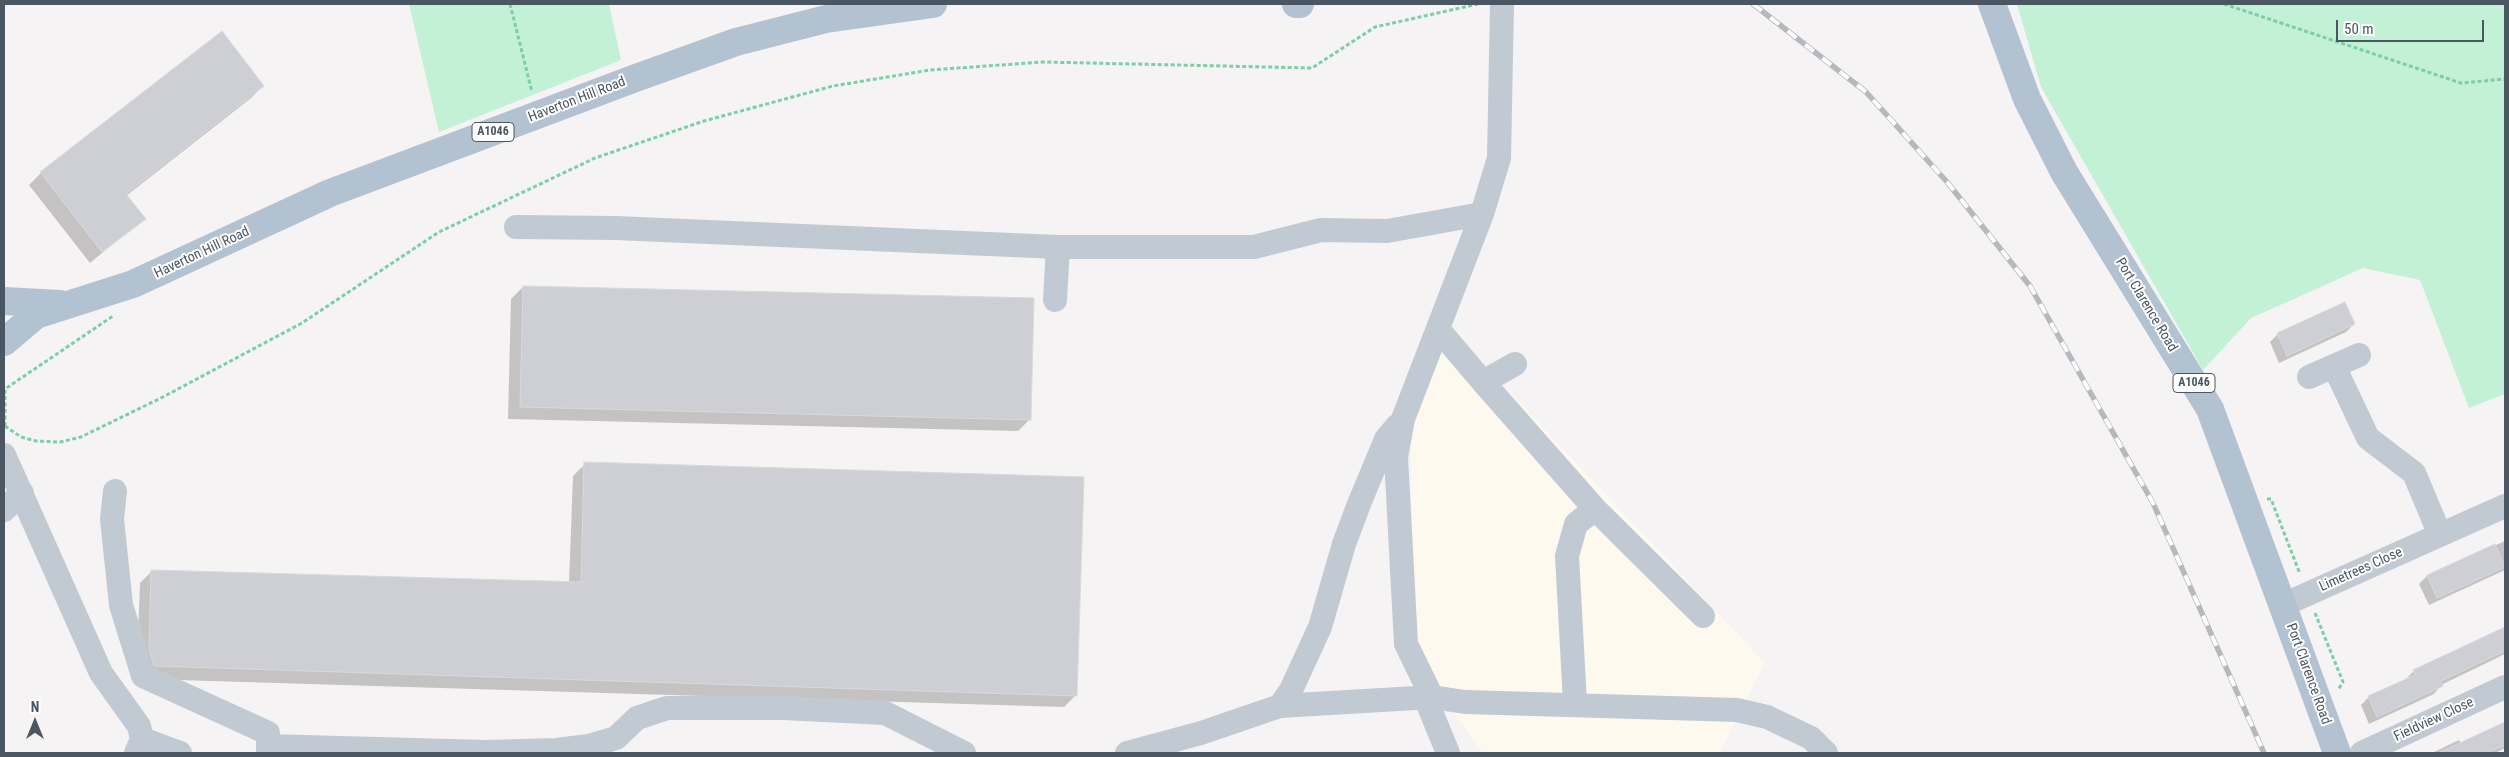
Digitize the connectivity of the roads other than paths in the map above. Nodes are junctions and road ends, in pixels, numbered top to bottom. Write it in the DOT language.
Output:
graph roads {
  1 [pos="933,4"];
  2 [pos="1502,4"];
  3 [pos="1992,4"];
  4 [pos="1482,214"];
  5 [pos="516,227"];
  6 [pos="1058,247"];
  7 [pos="1055,300"];
  8 [pos="4,301"];
  9 [pos="66,304"];
  10 [pos="1438,329"];
  11 [pos="4,342"];
  12 [pos="2359,355"];
  13 [pos="1515,364"];
  14 [pos="2334,366"];
  15 [pos="2308,377"];
  16 [pos="1483,382"];
  17 [pos="1403,419"];
  18 [pos="4,455"];
  19 [pos="115,491"];
  20 [pos="22,493"];
  21 [pos="2505,506"];
  22 [pos="1595,509"];
  23 [pos="4,510"];
  24 [pos="2440,535"];
  25 [pos="2283,605"];
  26 [pos="1703,616"];
  27 [pos="2505,687"];
  28 [pos="1428,697"];
  29 [pos="1575,703"];
  30 [pos="1280,706"];
  31 [pos="139,746"];
  32 [pos="268,750"];
  33 [pos="180,753"];
  34 [pos="964,753"];
  35 [pos="1127,753"];
  36 [pos="1448,753"];
  37 [pos="1826,753"];
  38 [pos="2337,753"];
  39 [pos="2362,753"];
  1 -- 9 [label="main road, Haverton Hill Road / A1046"];
  2 -- 4 [label="street"];
  3 -- 25 [label="main road, Port Clarence Road / A1046"];
  4 -- 6 [label="street"];
  4 -- 10 [label="street"];
  5 -- 6 [label="street"];
  6 -- 7 [label="street"];
  8 -- 9 [label="main road, Haverton Hill Road / A1046"];
  9 -- 11 [label="main road, Haverton Hill Road / A1046"];
  10 -- 16 [label="street"];
  10 -- 17 [label="street"];
  12 -- 14 [label="street"];
  13 -- 16 [label="street"];
  14 -- 15 [label="street"];
  14 -- 24 [label="street"];
  16 -- 22 [label="street"];
  17 -- 28 [label="street"];
  17 -- 30 [label="street"];
  18 -- 20 [label="street"];
  19 -- 32 [label="street"];
  20 -- 23 [label="street"];
  20 -- 31 [label="street"];
  21 -- 24 [label="street, Limetrees Close"];
  22 -- 26 [label="street"];
  22 -- 29 [label="street"];
  24 -- 25 [label="street, Limetrees Close"];
  25 -- 38 [label="main road, Port Clarence Road / A1046"];
  27 -- 39 [label="street, Fieldview Close"];
  28 -- 29 [label="street"];
  28 -- 30 [label="street"];
  28 -- 36 [label="street"];
  29 -- 37 [label="street"];
  30 -- 35 [label="street"];
  31 -- 33 [label="street"];
  32 -- 34 [label="street"];
}
